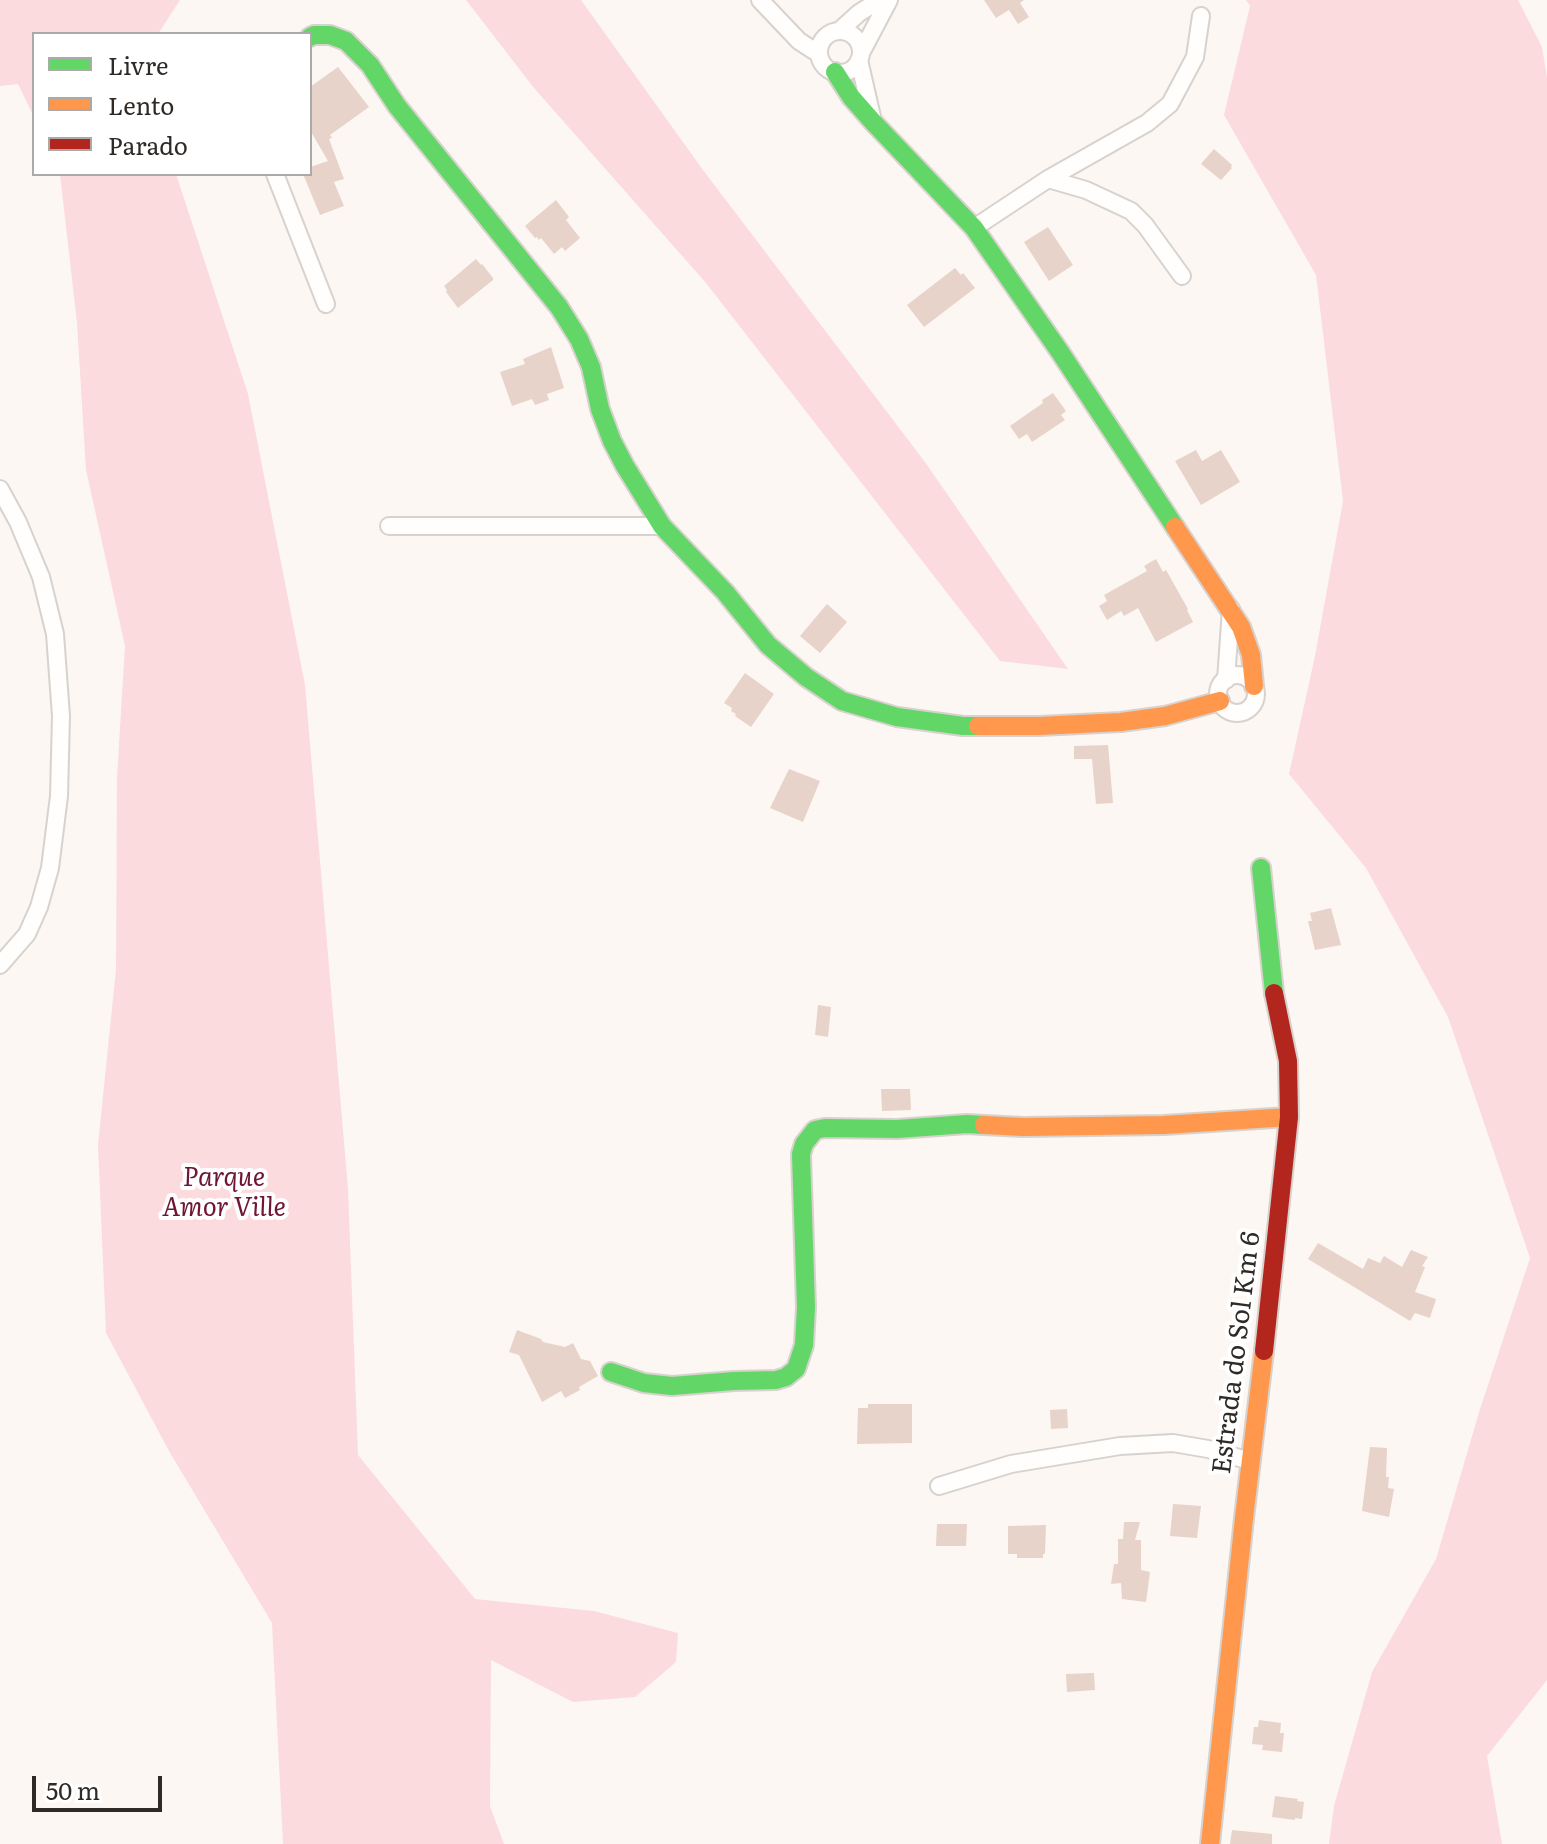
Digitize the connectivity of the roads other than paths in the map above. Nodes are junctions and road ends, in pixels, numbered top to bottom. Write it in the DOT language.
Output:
graph roads {
  1 [pos="760,0"];
  2 [pos="888,0"];
  3 [pos="1201,16"];
  4 [pos="834,32"];
  5 [pos="791,33"];
  6 [pos="312,37"];
  7 [pos="819,54"];
  8 [pos="860,56"];
  9 [pos="835,72"];
  10 [pos="873,122"];
  11 [pos="276,176"];
  12 [pos="1048,179"];
  13 [pos="974,228"];
  14 [pos="1182,276"];
  15 [pos="326,304"];
  16 [pos="0,489"];
  17 [pos="389,526"];
  18 [pos="662,526"];
  19 [pos="1231,609"];
  20 [pos="1226,680"];
  21 [pos="1254,686"];
  22 [pos="1220,701"];
  23 [pos="1261,868"];
  24 [pos="0,965"];
  25 [pos="1289,1117"];
  26 [pos="611,1372"];
  27 [pos="1250,1461"];
  28 [pos="939,1486"];
  29 [pos="1210,1844"];
  1 -- 5 [label="street"];
  2 -- 4 [label="street"];
  2 -- 8 [label="street"];
  3 -- 12 [label="street"];
  4 -- 5 [label="street"];
  4 -- 7 [label="street"];
  4 -- 8 [label="street"];
  5 -- 7 [label="street"];
  6 -- 18 [label="street"];
  7 -- 9 [label="street"];
  8 -- 9 [label="street"];
  8 -- 10 [label="street"];
  9 -- 10 [label="street"];
  10 -- 13 [label="street"];
  11 -- 15 [label="street"];
  12 -- 13 [label="street"];
  12 -- 14 [label="street"];
  13 -- 19 [label="street"];
  16 -- 24 [label="street"];
  17 -- 18 [label="street"];
  18 -- 22 [label="street"];
  19 -- 20 [label="street"];
  19 -- 21 [label="street"];
  20 -- 21 [label="street"];
  20 -- 22 [label="street"];
  21 -- 22 [label="street"];
  23 -- 25 [label="street, Estrada do Sol Km 6"];
  25 -- 26 [label="street"];
  25 -- 27 [label="street, Estrada do Sol Km 6"];
  27 -- 28 [label="street"];
  27 -- 29 [label="street, Estrada do Sol Km 6"];
}
